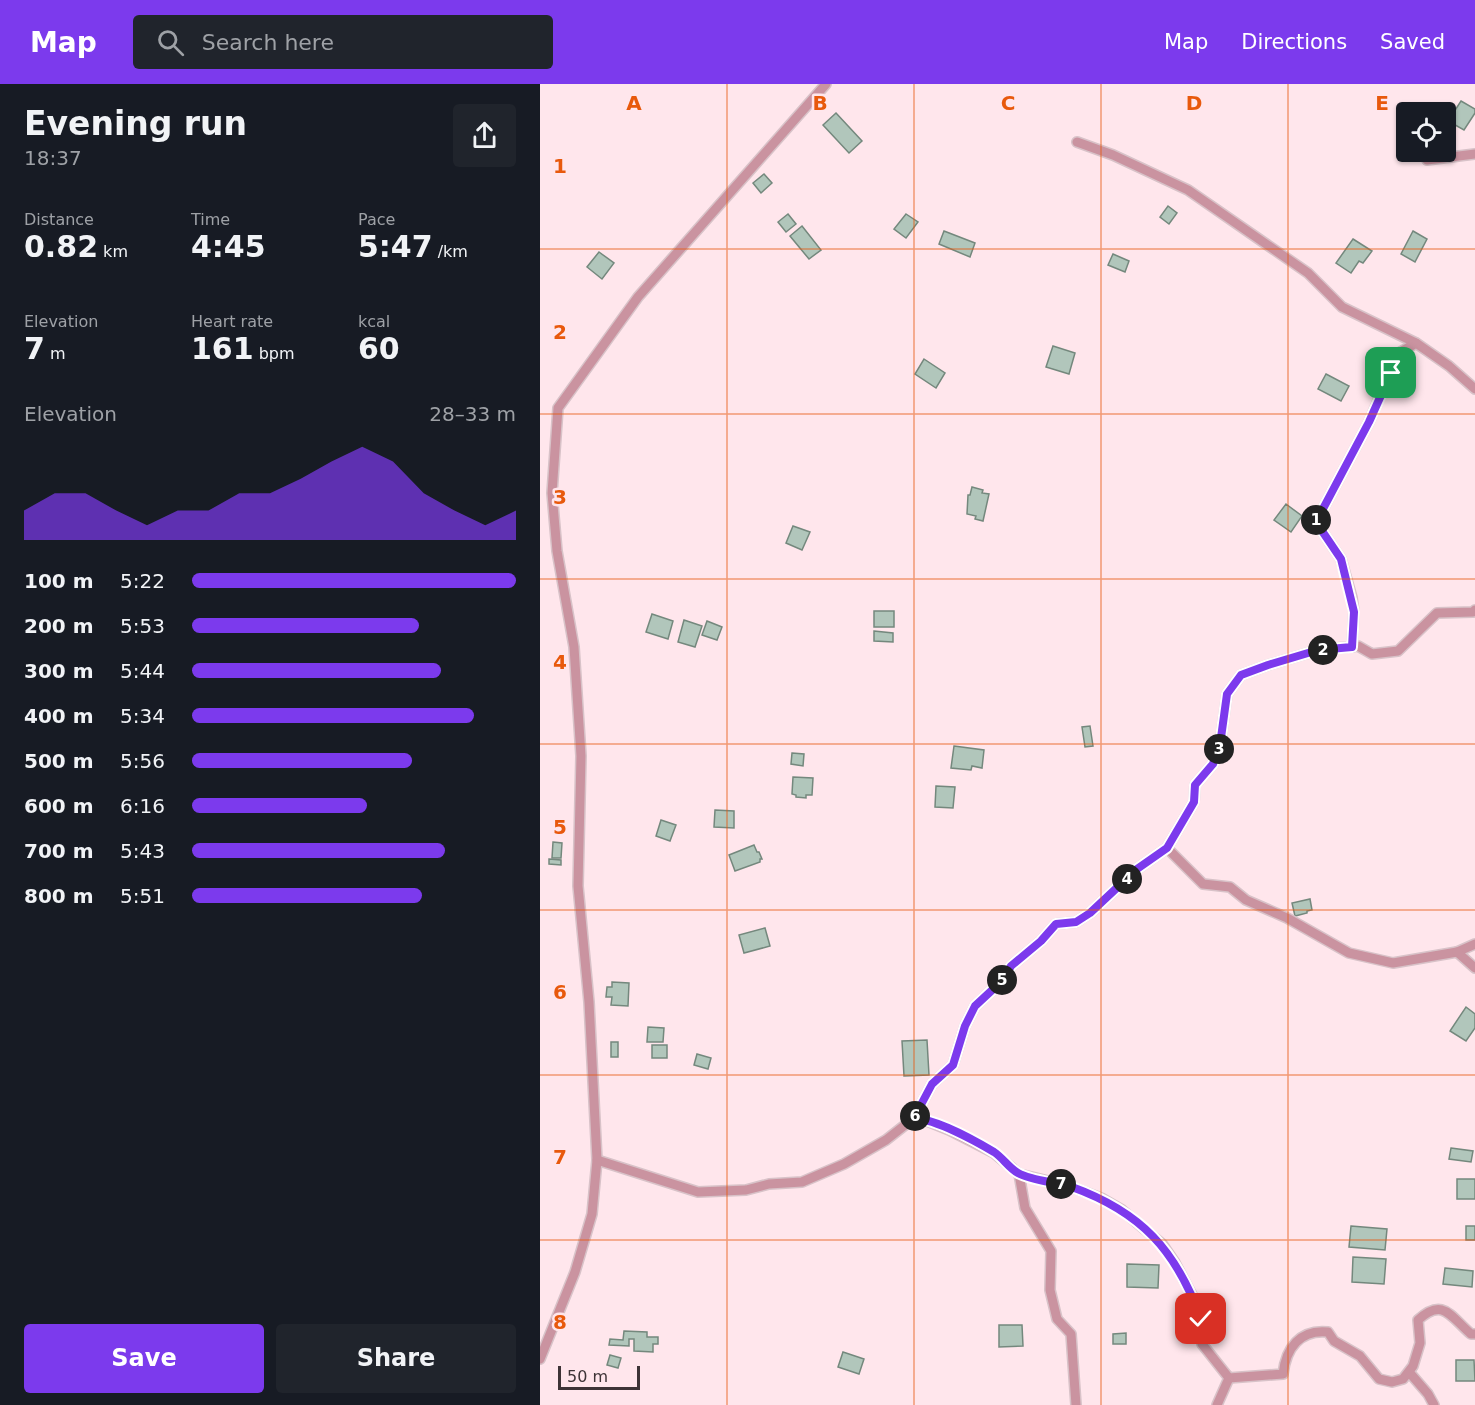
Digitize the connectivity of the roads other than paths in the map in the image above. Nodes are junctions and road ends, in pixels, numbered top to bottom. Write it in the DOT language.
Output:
graph roads {
  1 [pos="826,84"];
  2 [pos="1077,142"];
  3 [pos="1475,154"];
  4 [pos="1456,156"];
  5 [pos="1416,343"];
  6 [pos="1475,389"];
  7 [pos="1475,610"];
  8 [pos="1352,647"];
  9 [pos="1167,848"];
  10 [pos="1475,944"];
  11 [pos="1457,952"];
  12 [pos="1475,968"];
  13 [pos="914,1118"];
  14 [pos="597,1160"];
  15 [pos="1019,1174"];
  16 [pos="1475,1334"];
  17 [pos="540,1359"];
  18 [pos="1408,1371"];
  19 [pos="1229,1378"];
  20 [pos="1077,1405"];
  21 [pos="1217,1405"];
  22 [pos="1434,1405"];
  1 -- 14 [label="street"];
  2 -- 5 [label="street"];
  3 -- 4 [label="street"];
  5 -- 6 [label="street"];
  5 -- 8 [label="street"];
  7 -- 8 [label="street"];
  8 -- 9 [label="street"];
  9 -- 11 [label="street"];
  9 -- 13 [label="street"];
  10 -- 11 [label="street"];
  11 -- 12 [label="street"];
  13 -- 14 [label="street"];
  13 -- 15 [label="street"];
  14 -- 17 [label="street"];
  15 -- 19 [label="street"];
  15 -- 20 [label="street"];
  16 -- 18 [label="street"];
  18 -- 19 [label="street"];
  18 -- 22 [label="street"];
  19 -- 21 [label="street"];
}
